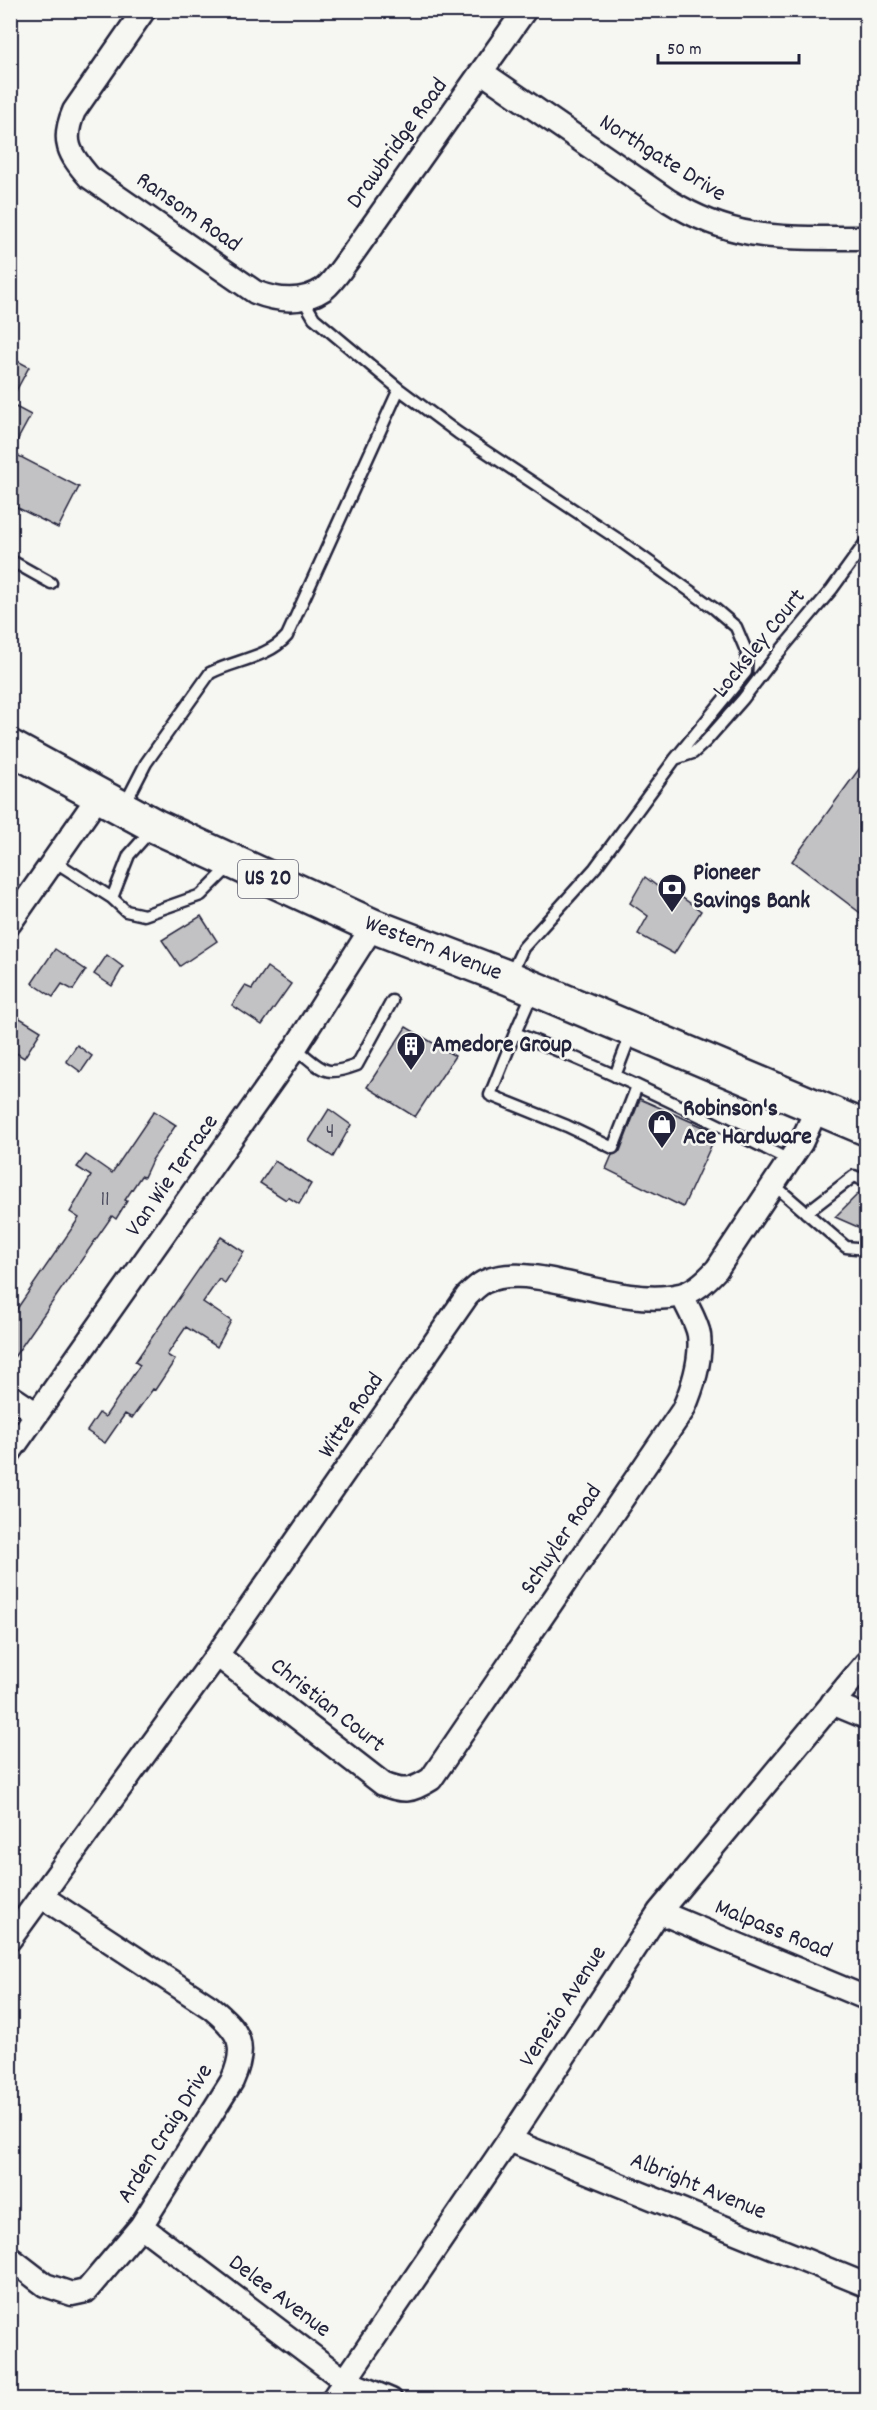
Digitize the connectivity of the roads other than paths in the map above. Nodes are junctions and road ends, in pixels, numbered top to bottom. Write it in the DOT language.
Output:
graph roads {
  1 [pos="144,10"];
  2 [pos="525,10"];
  3 [pos="483,73"];
  4 [pos="867,238"];
  5 [pos="303,298"];
  6 [pos="399,389"];
  7 [pos="867,542"];
  8 [pos="10,560"];
  9 [pos="51,583"];
  10 [pos="10,747"];
  11 [pos="675,759"];
  12 [pos="110,803"];
  13 [pos="155,826"];
  14 [pos="54,861"];
  15 [pos="232,863"];
  16 [pos="112,898"];
  17 [pos="10,923"];
  18 [pos="373,926"];
  19 [pos="522,984"];
  20 [pos="392,1001"];
  21 [pos="632,1031"];
  22 [pos="515,1033"];
  23 [pos="295,1048"];
  24 [pos="615,1076"];
  25 [pos="637,1086"];
  26 [pos="818,1106"];
  27 [pos="867,1128"];
  28 [pos="789,1160"];
  29 [pos="867,1181"];
  30 [pos="773,1184"];
  31 [pos="806,1213"];
  32 [pos="867,1248"];
  33 [pos="682,1295"];
  34 [pos="10,1396"];
  35 [pos="37,1414"];
  36 [pos="10,1452"];
  37 [pos="217,1655"];
  38 [pos="867,1663"];
  39 [pos="832,1703"];
  40 [pos="867,1718"];
  41 [pos="407,1790"];
  42 [pos="41,1896"];
  43 [pos="659,1912"];
  44 [pos="10,1939"];
  45 [pos="867,1998"];
  46 [pos="509,2140"];
  47 [pos="141,2226"];
  48 [pos="10,2258"];
  49 [pos="867,2285"];
  50 [pos="344,2380"];
  51 [pos="332,2400"];
  52 [pos="391,2400"];
  1 -- 5 [label="street, Ransom Road"];
  2 -- 3 [label="street, Drawbridge Road"];
  3 -- 4 [label="street, Northgate Drive"];
  3 -- 5 [label="street, Drawbridge Road"];
  5 -- 6 [label="lane"];
  6 -- 11 [label="lane"];
  6 -- 12 [label="lane"];
  7 -- 11 [label="lane, Locksley Court"];
  8 -- 9 [label="lane"];
  10 -- 12 [label="main road, Western Avenue / US 20"];
  11 -- 19 [label="lane"];
  12 -- 13 [label="main road, Western Avenue / US 20"];
  12 -- 14 [label="street"];
  13 -- 15 [label="main road, Western Avenue / US 20"];
  13 -- 16 [label="lane"];
  14 -- 16 [label="lane"];
  14 -- 17 [label="street"];
  15 -- 16 [label="lane"];
  15 -- 18 [label="main road, Western Avenue / US 20"];
  18 -- 19 [label="main road, Western Avenue / US 20"];
  18 -- 23 [label="street, Van Wie Terrace"];
  19 -- 21 [label="main road, Western Avenue / US 20"];
  19 -- 22 [label="lane"];
  20 -- 23 [label="lane"];
  21 -- 24 [label="lane"];
  21 -- 26 [label="main road, Western Avenue / US 20"];
  22 -- 24 [label="lane"];
  22 -- 25 [label="lane"];
  23 -- 35 [label="street, Van Wie Terrace"];
  24 -- 25 [label="lane"];
  25 -- 28 [label="lane"];
  26 -- 27 [label="main road, Western Avenue / US 20"];
  26 -- 28 [label="street, Witte Road"];
  28 -- 30 [label="street, Witte Road"];
  29 -- 31 [label="lane"];
  30 -- 31 [label="lane"];
  30 -- 33 [label="street, Witte Road"];
  31 -- 32 [label="lane"];
  33 -- 37 [label="street, Witte Road"];
  33 -- 41 [label="street, Schuyler Road"];
  34 -- 35 [label="street"];
  35 -- 36 [label="street, Van Wie Terrace"];
  37 -- 41 [label="street, Christian Court"];
  37 -- 42 [label="street, Witte Road"];
  38 -- 39 [label="street, Venezio Avenue"];
  39 -- 40 [label="street"];
  39 -- 43 [label="street, Venezio Avenue"];
  42 -- 44 [label="street, Witte Road"];
  42 -- 47 [label="street, Arden Craig Drive"];
  43 -- 45 [label="street, Malpass Road"];
  43 -- 46 [label="street, Venezio Avenue"];
  46 -- 49 [label="street, Albright Avenue"];
  46 -- 50 [label="street, Venezio Avenue"];
  47 -- 48 [label="street, Arden Craig Drive"];
  47 -- 50 [label="street, Delee Avenue"];
  50 -- 51 [label="street, Venezio Avenue"];
  50 -- 52 [label="street, Delee Avenue"];
}
